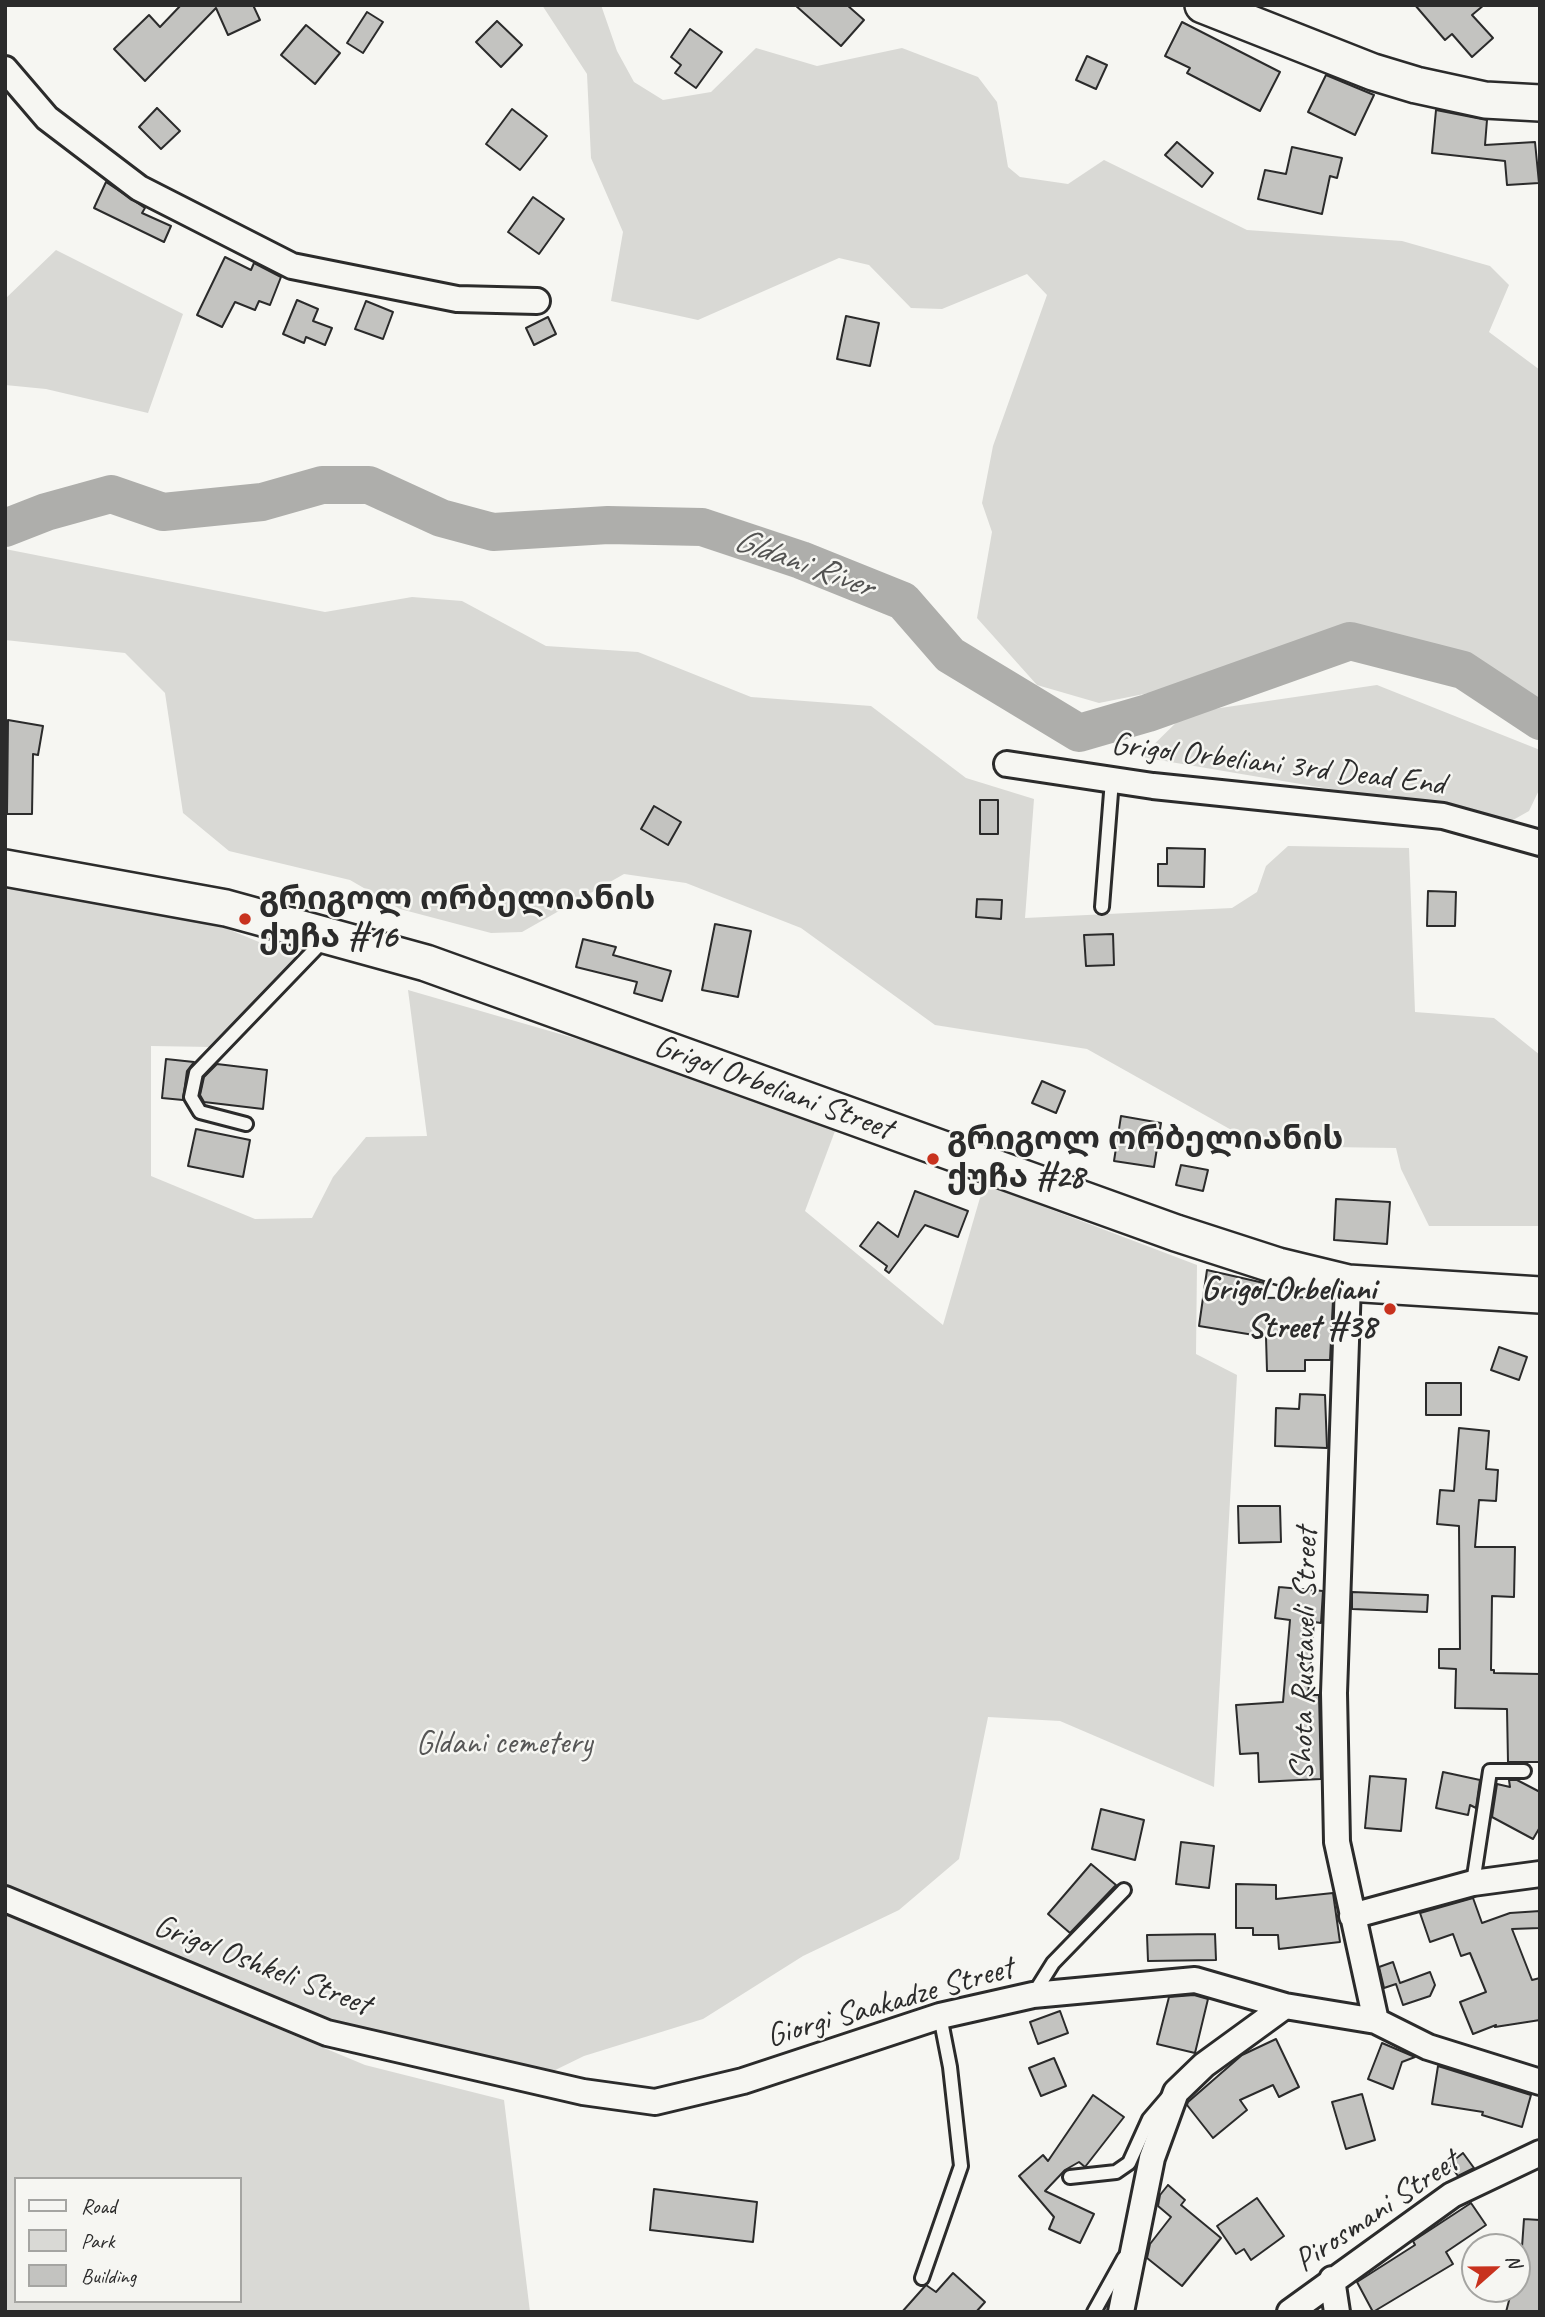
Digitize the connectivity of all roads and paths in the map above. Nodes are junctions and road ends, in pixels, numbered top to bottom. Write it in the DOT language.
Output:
graph roads {
  1 [pos="1203,5"];
  2 [pos="5,69"];
  3 [pos="1540,103"];
  4 [pos="537,301"];
  5 [pos="1007,764"];
  6 [pos="1112,780"];
  7 [pos="1540,843"];
  8 [pos="5,868"];
  9 [pos="1102,907"];
  10 [pos="327,936"];
  11 [pos="246,1124"];
  12 [pos="1348,1283"];
  13 [pos="1540,1295"];
  14 [pos="1524,1771"];
  15 [pos="1540,1874"];
  16 [pos="1474,1883"];
  17 [pos="1124,1890"];
  18 [pos="5,1899"];
  19 [pos="1352,1916"];
  20 [pos="1033,1995"];
  21 [pos="1285,2006"];
  22 [pos="940,2017"];
  23 [pos="1376,2021"];
  24 [pos="1540,2082"];
  25 [pos="583,2092"];
  26 [pos="1176,2092"];
  27 [pos="1540,2153"];
  28 [pos="1070,2177"];
  29 [pos="1134,2239"];
  30 [pos="922,2278"];
  31 [pos="1332,2279"];
  32 [pos="1094,2312"];
  33 [pos="1121,2312"];
  34 [pos="1290,2312"];
  35 [pos="1337,2312"];
  1 -- 3 [label="main road"];
  2 -- 4 [label="street"];
  5 -- 6 [label="street, Grigol Orbeliani 3rd Dead End"];
  6 -- 7 [label="street, Grigol Orbeliani 3rd Dead End"];
  6 -- 9 [label="lane"];
  8 -- 10 [label="main road, Grigol Orbeliani Street"];
  10 -- 11 [label="lane"];
  10 -- 12 [label="main road, Grigol Orbeliani Street"];
  12 -- 13 [label="main road, Grigol Orbeliani Street"];
  12 -- 19 [label="street, Shota Rustaveli Street"];
  14 -- 16 [label="lane"];
  15 -- 16 [label="street"];
  16 -- 19 [label="street"];
  17 -- 20 [label="lane"];
  18 -- 25 [label="street, Grigol Oshkeli Street"];
  19 -- 23 [label="street, Shota Rustaveli Street"];
  20 -- 21 [label="street, Giorgi Saakadze Street"];
  20 -- 22 [label="street, Giorgi Saakadze Street"];
  21 -- 23 [label="street, Giorgi Saakadze Street"];
  21 -- 26 [label="street"];
  22 -- 25 [label="street, Giorgi Saakadze Street"];
  22 -- 30 [label="lane"];
  23 -- 24 [label="street, Giorgi Saakadze Street"];
  26 -- 28 [label="lane"];
  26 -- 29 [label="street"];
  27 -- 31 [label="street, Pirosmani Street"];
  29 -- 32 [label="lane"];
  29 -- 33 [label="street"];
  31 -- 34 [label="street, Pirosmani Street"];
  31 -- 35 [label="street"];
}
